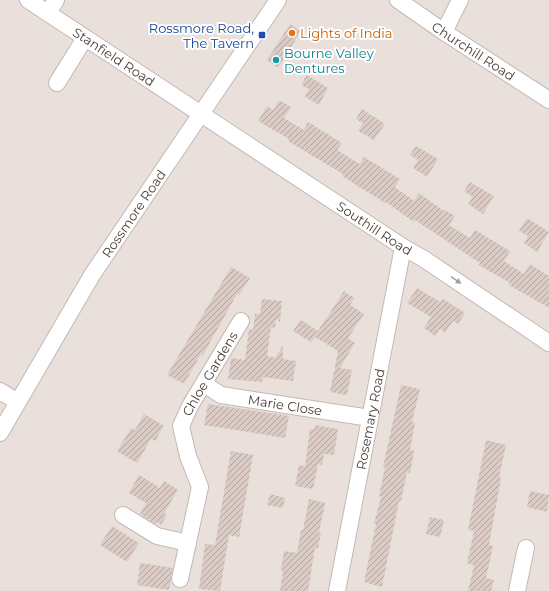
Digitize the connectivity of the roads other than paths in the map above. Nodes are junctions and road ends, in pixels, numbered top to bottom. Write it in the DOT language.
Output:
graph roads {
  1 [pos="28,0"];
  2 [pos="278,0"];
  3 [pos="398,0"];
  4 [pos="460,0"];
  5 [pos="52,6"];
  6 [pos="444,32"];
  7 [pos="85,38"];
  8 [pos="57,83"];
  9 [pos="549,100"];
  10 [pos="201,114"];
  11 [pos="403,247"];
  12 [pos="241,321"];
  13 [pos="549,343"];
  14 [pos="204,384"];
  15 [pos="0,390"];
  16 [pos="18,402"];
  17 [pos="370,418"];
  18 [pos="0,433"];
  19 [pos="123,515"];
  20 [pos="188,543"];
  21 [pos="526,548"];
  22 [pos="180,579"];
  23 [pos="337,591"];
  24 [pos="517,591"];
  1 -- 5 [label="street, Stanfield Road"];
  2 -- 10 [label="street, Rossmore Road"];
  3 -- 6 [label="street, Churchill Road"];
  4 -- 6 [label="street"];
  5 -- 7 [label="street, Stanfield Road"];
  6 -- 9 [label="street, Churchill Road"];
  7 -- 8 [label="street"];
  7 -- 10 [label="street, Stanfield Road"];
  10 -- 11 [label="street, Southill Road"];
  10 -- 16 [label="street, Rossmore Road"];
  11 -- 13 [label="street, Southill Road, one-way"];
  11 -- 17 [label="street, Rosemary Road"];
  12 -- 14 [label="street, Chloe Gardens"];
  14 -- 17 [label="street, Marie Close"];
  14 -- 20 [label="street, Chloe Gardens"];
  15 -- 16 [label="street"];
  16 -- 18 [label="street, Rossmore Road"];
  17 -- 23 [label="street, Rosemary Road"];
  19 -- 20 [label="street"];
  20 -- 22 [label="street, Chloe Gardens"];
  21 -- 24 [label="street"];
}
